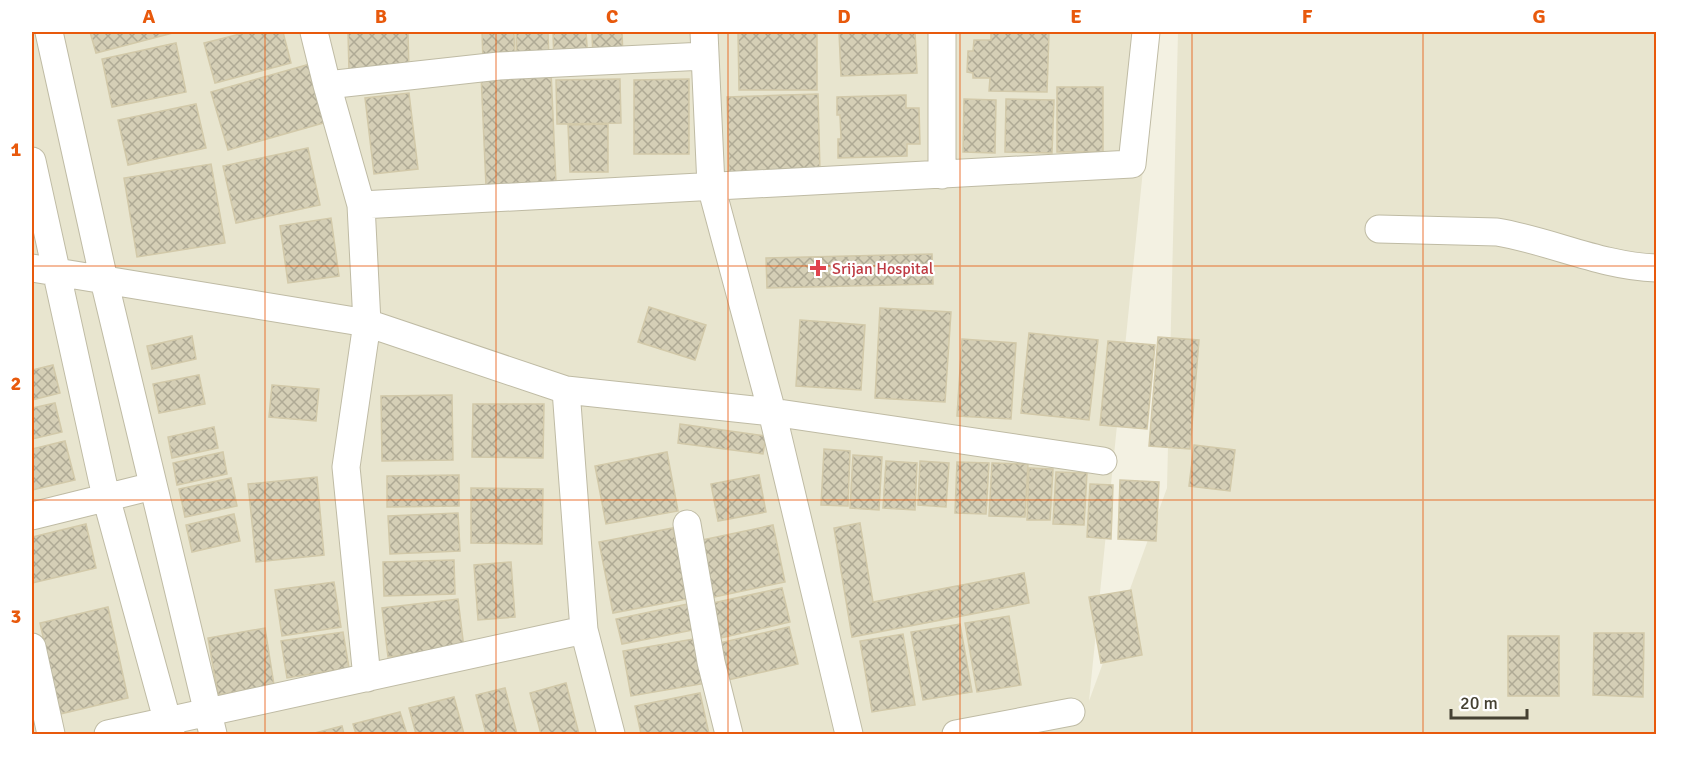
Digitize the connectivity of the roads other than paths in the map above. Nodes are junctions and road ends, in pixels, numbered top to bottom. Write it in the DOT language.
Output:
graph roads {
  1 [pos="49,32"];
  2 [pos="314,32"];
  3 [pos="942,32"];
  4 [pos="1146,32"];
  5 [pos="705,44"];
  6 [pos="327,85"];
  7 [pos="32,161"];
  8 [pos="942,175"];
  9 [pos="711,186"];
  10 [pos="361,205"];
  11 [pos="1379,229"];
  12 [pos="1656,268"];
  13 [pos="43,270"];
  14 [pos="104,280"];
  15 [pos="367,323"];
  16 [pos="566,390"];
  17 [pos="772,412"];
  18 [pos="1103,461"];
  19 [pos="153,486"];
  20 [pos="106,497"];
  21 [pos="32,516"];
  22 [pos="687,524"];
  23 [pos="584,630"];
  24 [pos="32,647"];
  25 [pos="367,678"];
  26 [pos="1071,712"];
  27 [pos="210,724"];
  28 [pos="169,728"];
  29 [pos="51,735"];
  30 [pos="108,735"];
  31 [pos="611,735"];
  32 [pos="729,735"];
  33 [pos="849,735"];
  34 [pos="956,735"];
  1 -- 14 [label="street"];
  2 -- 6 [label="street"];
  3 -- 8 [label="street"];
  4 -- 8 [label="street"];
  5 -- 6 [label="street"];
  5 -- 9 [label="street"];
  6 -- 10 [label="street"];
  7 -- 13 [label="street"];
  8 -- 9 [label="street"];
  9 -- 10 [label="street"];
  9 -- 17 [label="street"];
  10 -- 15 [label="street"];
  11 -- 12 [label="street"];
  13 -- 14 [label="street"];
  13 -- 20 [label="street"];
  14 -- 15 [label="street"];
  14 -- 19 [label="street"];
  15 -- 16 [label="street"];
  15 -- 25 [label="street"];
  16 -- 17 [label="street"];
  16 -- 23 [label="street"];
  17 -- 18 [label="street"];
  17 -- 33 [label="street"];
  19 -- 20 [label="street"];
  19 -- 27 [label="street"];
  20 -- 21 [label="street"];
  20 -- 28 [label="street"];
  22 -- 32 [label="street"];
  23 -- 25 [label="street"];
  23 -- 31 [label="street"];
  24 -- 29 [label="street"];
  25 -- 27 [label="street"];
  26 -- 34 [label="street"];
  27 -- 28 [label="street"];
  28 -- 30 [label="street"];
}
